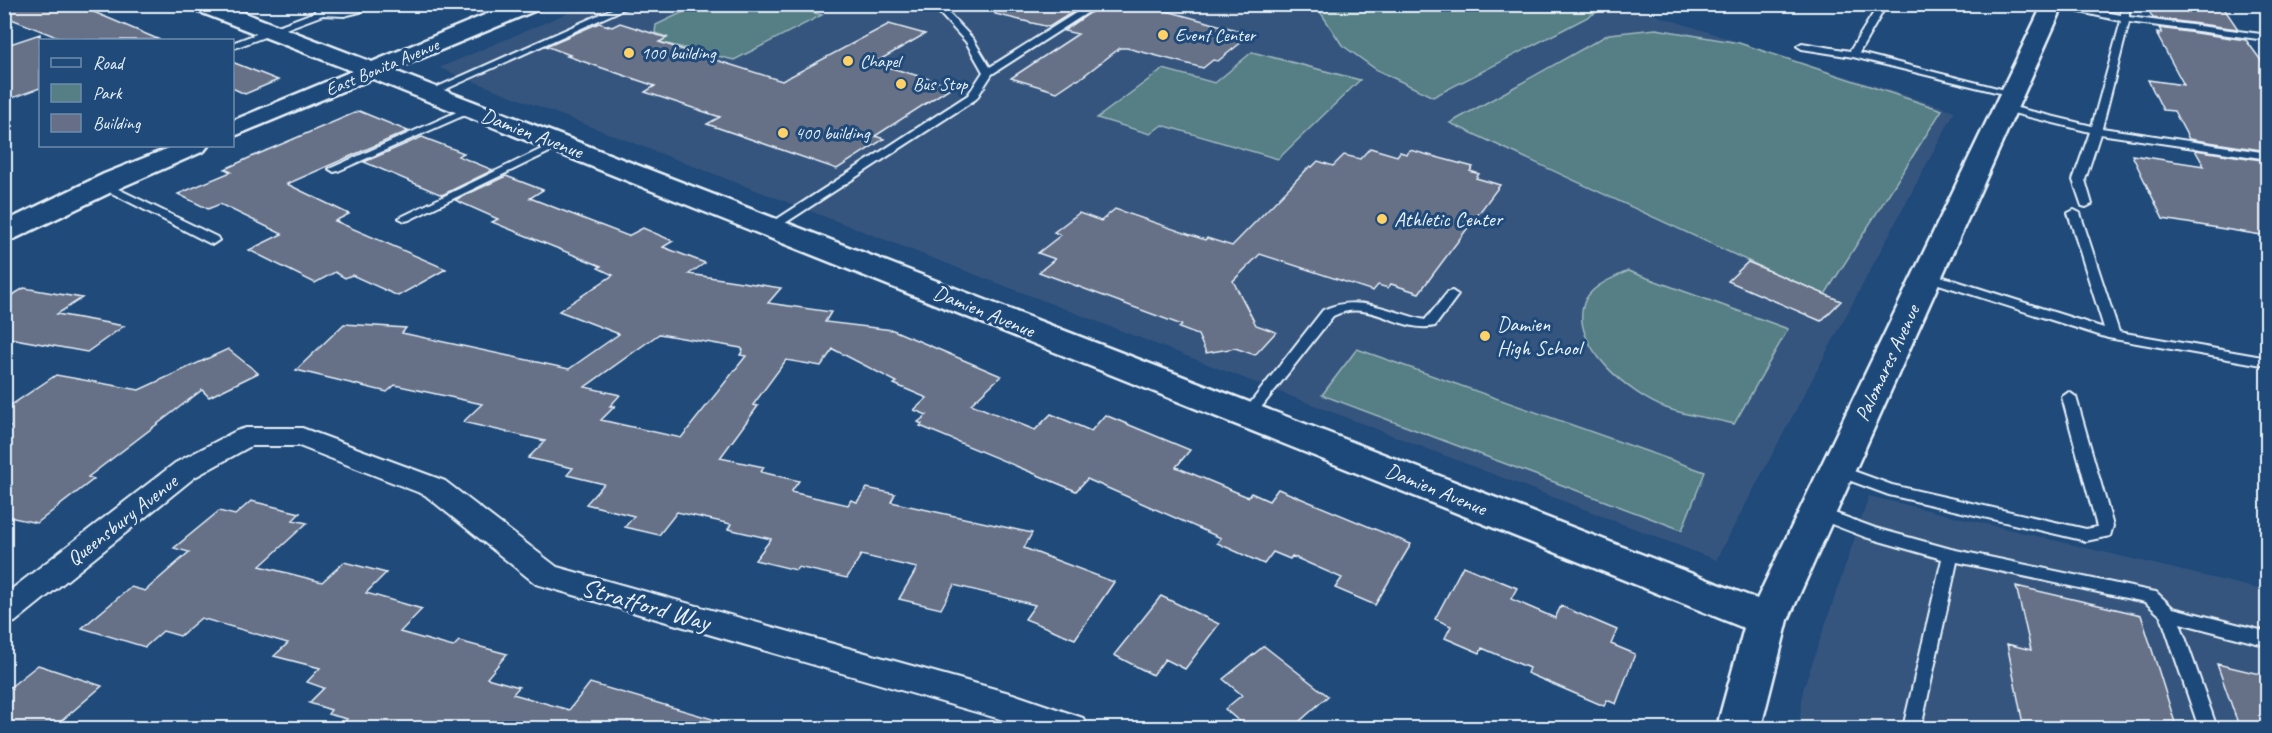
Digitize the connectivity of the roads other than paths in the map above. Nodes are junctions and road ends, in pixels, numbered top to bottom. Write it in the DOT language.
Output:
graph roads {
  1 [pos="200,4"];
  2 [pos="368,4"];
  3 [pos="531,4"];
  4 [pos="631,4"];
  5 [pos="935,4"];
  6 [pos="1097,4"];
  7 [pos="2125,4"];
  8 [pos="2053,5"];
  9 [pos="1882,6"];
  10 [pos="320,9"];
  11 [pos="2125,19"];
  12 [pos="270,32"];
  13 [pos="2258,36"];
  14 [pos="234,45"];
  15 [pos="1802,46"];
  16 [pos="1853,54"];
  17 [pos="371,70"];
  18 [pos="988,72"];
  19 [pos="429,93"];
  20 [pos="2009,100"];
  21 [pos="470,109"];
  22 [pos="234,129"];
  23 [pos="2096,130"];
  24 [pos="558,144"];
  25 [pos="193,147"];
  26 [pos="2268,156"];
  27 [pos="334,169"];
  28 [pos="104,185"];
  29 [pos="2086,204"];
  30 [pos="2074,213"];
  31 [pos="405,218"];
  32 [pos="772,227"];
  33 [pos="4,233"];
  34 [pos="213,240"];
  35 [pos="1927,276"];
  36 [pos="1452,295"];
  37 [pos="2113,335"];
  38 [pos="2268,362"];
  39 [pos="2069,397"];
  40 [pos="1248,415"];
  41 [pos="246,437"];
  42 [pos="1837,470"];
  43 [pos="1818,513"];
  44 [pos="1951,555"];
  45 [pos="4,613"];
  46 [pos="2168,613"];
  47 [pos="1767,620"];
  48 [pos="2268,639"];
  49 [pos="1071,729"];
  50 [pos="1741,729"];
  51 [pos="1912,729"];
  52 [pos="2208,729"];
  1 -- 12 [label="street, Damien Avenue"];
  2 -- 10 [label="lane"];
  3 -- 17 [label="street, East Bonita Avenue"];
  4 -- 19 [label="lane"];
  5 -- 18 [label="lane"];
  6 -- 18 [label="lane"];
  7 -- 11 [label="lane"];
  8 -- 11 [label="lane"];
  8 -- 20 [label="street, Palomares Avenue"];
  9 -- 16 [label="lane"];
  10 -- 12 [label="lane"];
  11 -- 13 [label="lane"];
  11 -- 23 [label="lane"];
  12 -- 14 [label="lane"];
  12 -- 17 [label="street, Damien Avenue"];
  15 -- 16 [label="lane"];
  16 -- 20 [label="lane"];
  17 -- 19 [label="street, Damien Avenue"];
  17 -- 22 [label="street, East Bonita Avenue"];
  18 -- 32 [label="lane"];
  19 -- 21 [label="street, Damien Avenue"];
  20 -- 23 [label="lane"];
  20 -- 35 [label="street, Palomares Avenue"];
  21 -- 24 [label="street, Damien Avenue"];
  21 -- 27 [label="lane"];
  23 -- 26 [label="lane"];
  23 -- 29 [label="lane"];
  24 -- 31 [label="lane"];
  24 -- 32 [label="street, Damien Avenue"];
  25 -- 28 [label="street"];
  28 -- 33 [label="street"];
  28 -- 34 [label="lane"];
  30 -- 37 [label="lane"];
  32 -- 40 [label="street, Damien Avenue"];
  35 -- 37 [label="lane"];
  35 -- 42 [label="street, Palomares Avenue"];
  36 -- 40 [label="lane"];
  37 -- 38 [label="lane"];
  39 -- 42 [label="lane"];
  40 -- 47 [label="street, Damien Avenue"];
  41 -- 45 [label="street, Queensbury Avenue"];
  41 -- 49 [label="street, Stratford Way"];
  42 -- 43 [label="street, Palomares Avenue"];
  43 -- 44 [label="lane"];
  43 -- 47 [label="street, Palomares Avenue"];
  44 -- 46 [label="lane"];
  44 -- 51 [label="lane"];
  46 -- 48 [label="lane"];
  46 -- 52 [label="lane"];
  47 -- 50 [label="street, Palomares Avenue"];
}
